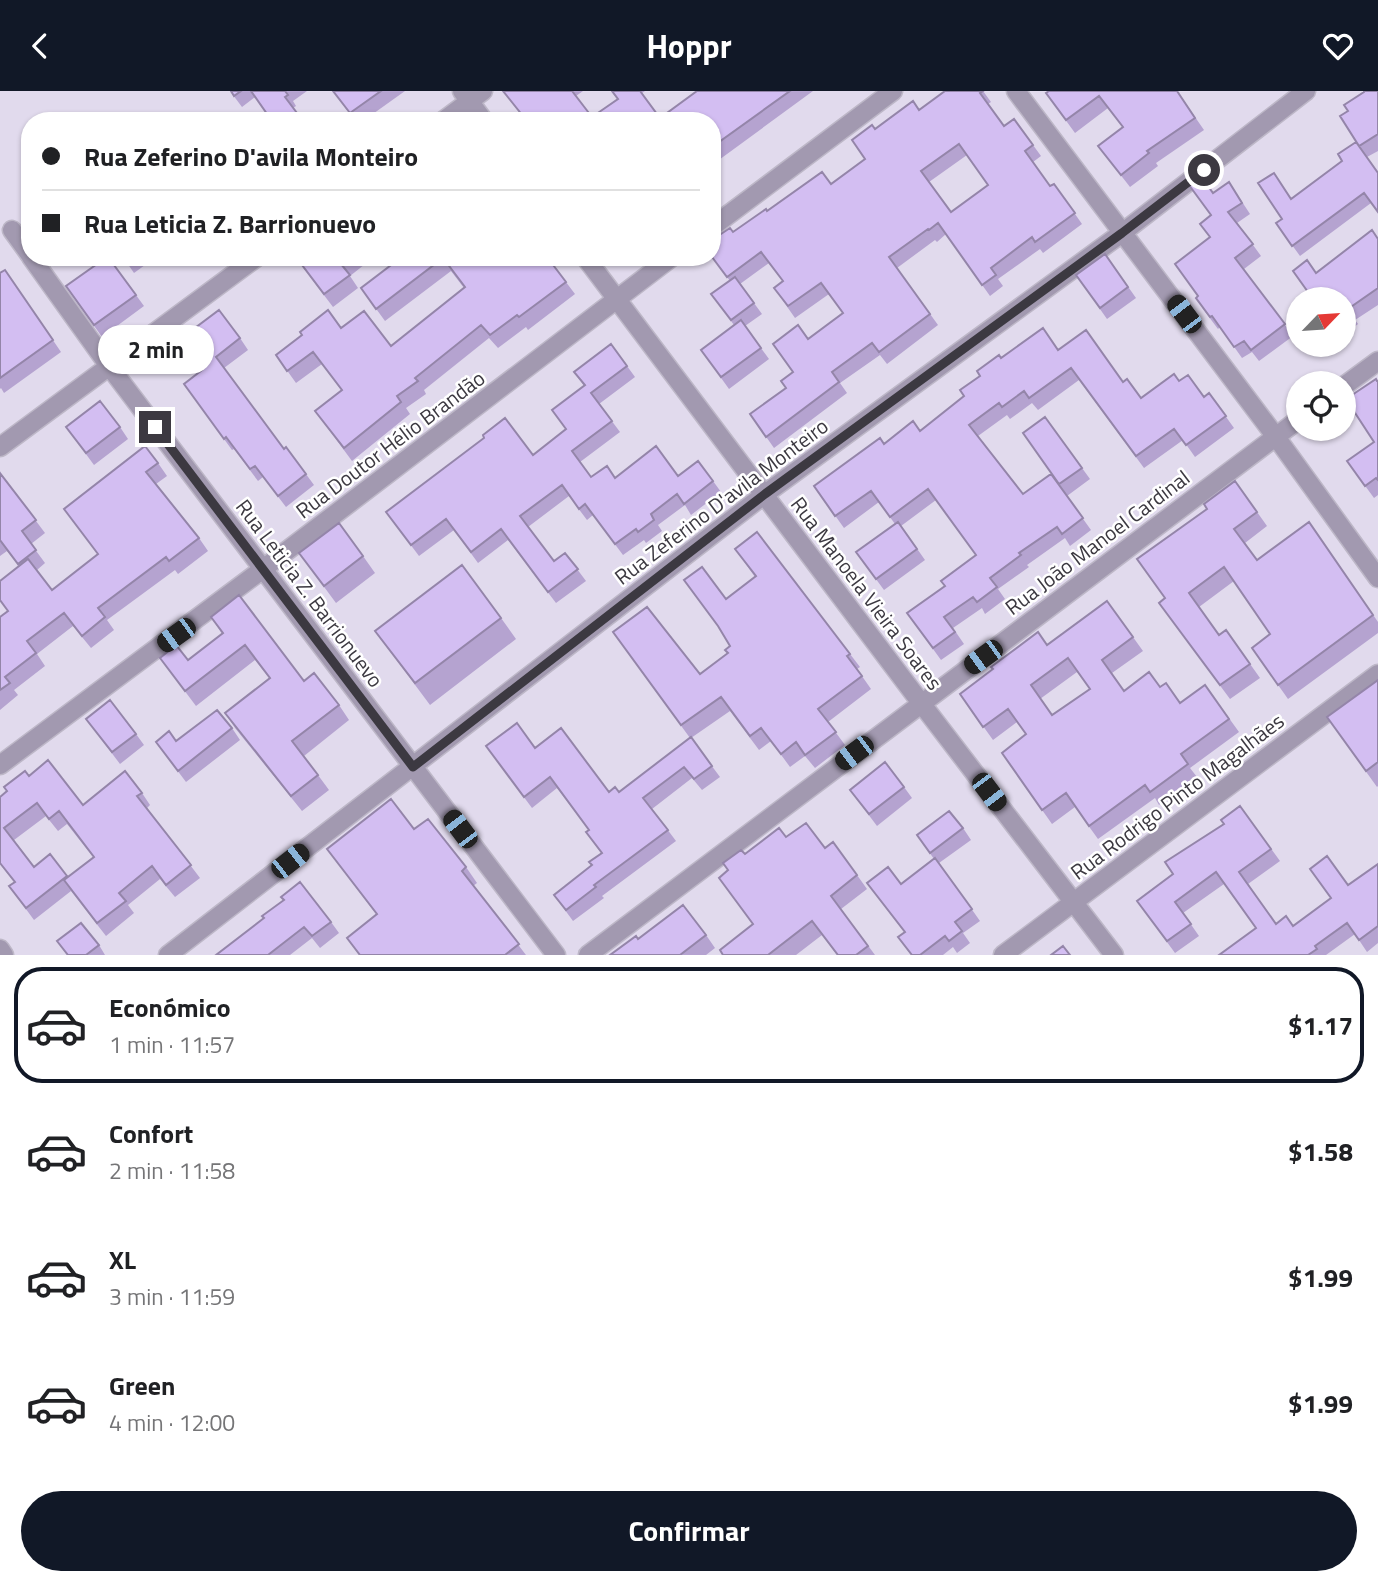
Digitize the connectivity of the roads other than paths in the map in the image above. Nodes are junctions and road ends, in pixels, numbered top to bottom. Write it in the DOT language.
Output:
graph roads {
  1 [pos="893,91"];
  2 [pos="1016,91"];
  3 [pos="1306,91"];
  4 [pos="471,94"];
  5 [pos="452,112"];
  6 [pos="480,112"];
  7 [pos="721,220"];
  8 [pos="12,230"];
  9 [pos="1122,233"];
  10 [pos="21,242"];
  11 [pos="38,266"];
  12 [pos="245,266"];
  13 [pos="592,266"];
  14 [pos="660,266"];
  15 [pos="616,299"];
  16 [pos="1378,361"];
  17 [pos="109,366"];
  18 [pos="1356,377"];
  19 [pos="1286,429"];
  20 [pos="1276,436"];
  21 [pos="0,447"];
  22 [pos="765,494"];
  23 [pos="263,569"];
  24 [pos="1378,577"];
  25 [pos="1378,674"];
  26 [pos="921,703"];
  27 [pos="0,765"];
  28 [pos="413,767"];
  29 [pos="1073,902"];
  30 [pos="0,949"];
  31 [pos="4,955"];
  32 [pos="168,955"];
  33 [pos="556,955"];
  34 [pos="588,955"];
  35 [pos="1003,955"];
  36 [pos="1114,955"];
  1 -- 7 [label="street"];
  2 -- 9 [label="street"];
  3 -- 9 [label="street, Rua Zeferino D'avila Monteiro"];
  4 -- 5 [label="street"];
  4 -- 6 [label="street"];
  8 -- 10 [label="street, Rua Leticia Z. Barrionuevo"];
  9 -- 20 [label="street"];
  9 -- 22 [label="street, Rua Zeferino D'avila Monteiro"];
  11 -- 17 [label="street, Rua Leticia Z. Barrionuevo"];
  12 -- 17 [label="street"];
  13 -- 15 [label="street, Rua Manoela Vieira Soares"];
  14 -- 15 [label="street, Rua Doutor Hélio Brandão"];
  15 -- 22 [label="street, Rua Manoela Vieira Soares"];
  15 -- 23 [label="street, Rua Doutor Hélio Brandão"];
  16 -- 18 [label="street"];
  17 -- 21 [label="street"];
  17 -- 23 [label="street, Rua Leticia Z. Barrionuevo"];
  19 -- 20 [label="street, Rua João Manoel Cardinal"];
  20 -- 24 [label="street"];
  20 -- 26 [label="street, Rua João Manoel Cardinal"];
  22 -- 26 [label="street, Rua Manoela Vieira Soares"];
  22 -- 28 [label="street, Rua Zeferino D'avila Monteiro"];
  23 -- 27 [label="street, Rua Doutor Hélio Brandão"];
  23 -- 28 [label="street, Rua Leticia Z. Barrionuevo"];
  25 -- 29 [label="street, Rua Rodrigo Pinto Magalhães"];
  26 -- 29 [label="street, Rua Manoela Vieira Soares"];
  26 -- 34 [label="street, Rua João Manoel Cardinal"];
  28 -- 32 [label="street, Rua Zeferino D'avila Monteiro"];
  28 -- 33 [label="street, Rua Leticia Z. Barrionuevo"];
  29 -- 35 [label="street, Rua Rodrigo Pinto Magalhães"];
  29 -- 36 [label="street, Rua Manoela Vieira Soares"];
  30 -- 31 [label="street"];
}
